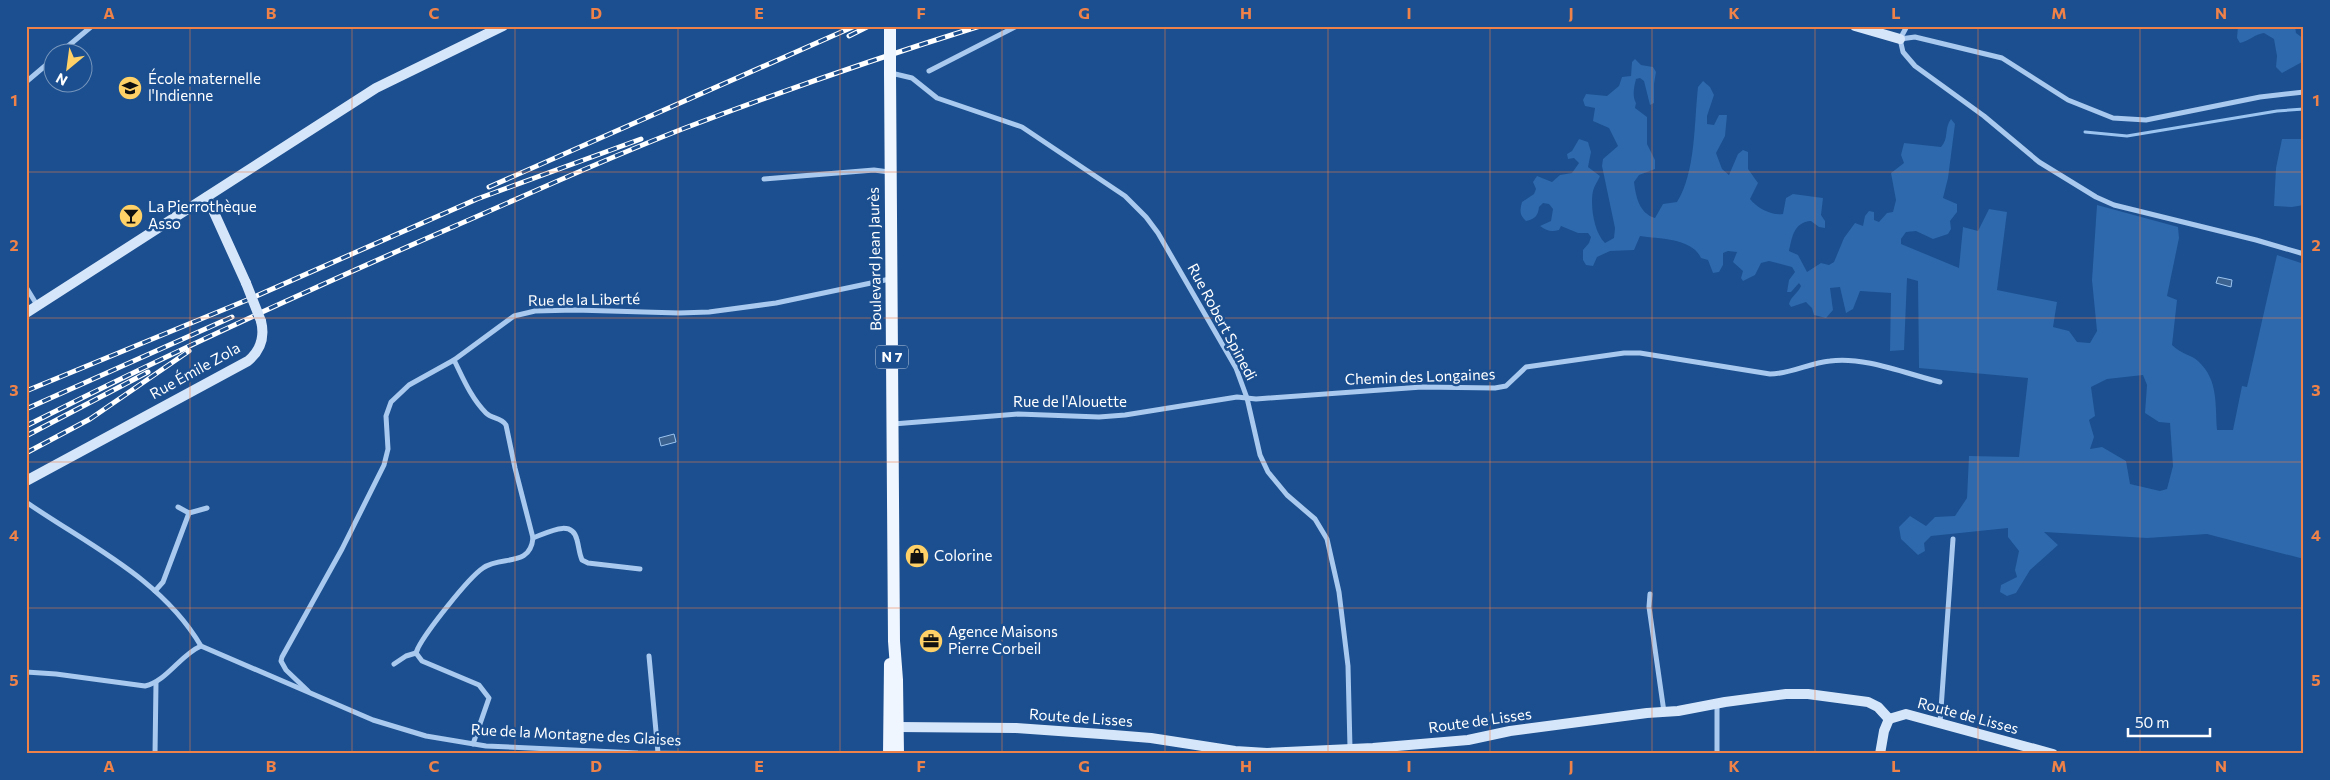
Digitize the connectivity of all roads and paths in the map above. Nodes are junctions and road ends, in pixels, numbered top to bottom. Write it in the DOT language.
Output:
graph roads {
  1 [pos="92,26"];
  2 [pos="502,26"];
  3 [pos="890,26"];
  4 [pos="1017,26"];
  5 [pos="1854,26"];
  6 [pos="1907,26"];
  7 [pos="1900,39"];
  8 [pos="73,42"];
  9 [pos="42,68"];
  10 [pos="930,71"];
  11 [pos="890,73"];
  12 [pos="26,82"];
  13 [pos="2304,92"];
  14 [pos="890,172"];
  15 [pos="764,179"];
  16 [pos="207,197"];
  17 [pos="2304,254"];
  18 [pos="890,279"];
  19 [pos="26,287"];
  20 [pos="38,306"];
  21 [pos="26,313"];
  22 [pos="454,360"];
  23 [pos="1940,382"];
  24 [pos="1247,398"];
  25 [pos="892,424"];
  26 [pos="26,481"];
  27 [pos="26,502"];
  28 [pos="178,507"];
  29 [pos="207,508"];
  30 [pos="189,513"];
  31 [pos="533,538"];
  32 [pos="1953,539"];
  33 [pos="640,569"];
  34 [pos="155,592"];
  35 [pos="1650,594"];
  36 [pos="894,642"];
  37 [pos="200,646"];
  38 [pos="416,654"];
  39 [pos="649,656"];
  40 [pos="394,664"];
  41 [pos="26,672"];
  42 [pos="156,683"];
  43 [pos="308,691"];
  44 [pos="1717,703"];
  45 [pos="1664,712"];
  46 [pos="1889,719"];
  47 [pos="1940,724"];
  48 [pos="898,726"];
  49 [pos="473,744"];
  50 [pos="1350,748"];
  51 [pos="566,751"];
  52 [pos="658,753"];
  53 [pos="155,754"];
  54 [pos="747,754"];
  55 [pos="889,754"];
  56 [pos="898,754"];
  57 [pos="1717,754"];
  58 [pos="1880,754"];
  59 [pos="2053,754"];
  1 -- 8 [label="street"];
  2 -- 16 [label="street"];
  3 -- 11 [label="main road, Boulevard Jean Jaurès / N 7, bridge"];
  4 -- 10 [label="street"];
  5 -- 7 [label="street"];
  6 -- 7 [label="street"];
  7 -- 13 [label="street"];
  7 -- 17 [label="street"];
  9 -- 12 [label="street"];
  11 -- 14 [label="main road, Boulevard Jean Jaurès / N 7"];
  11 -- 24 [label="street, Rue Robert Spinedi"];
  14 -- 15 [label="street"];
  14 -- 18 [label="main road, Boulevard Jean Jaurès / N 7"];
  16 -- 20 [label="street"];
  16 -- 26 [label="street, Rue Émile Zola, bridge"];
  18 -- 22 [label="street, Rue de la Liberté"];
  18 -- 25 [label="main road, Boulevard Jean Jaurès / N 7"];
  19 -- 20 [label="street"];
  20 -- 21 [label="street"];
  22 -- 31 [label="street"];
  22 -- 43 [label="street, Rue de la Liberté"];
  23 -- 24 [label="street, Chemin des Longaines"];
  24 -- 25 [label="street, Rue de l'Alouette"];
  24 -- 50 [label="street, Rue Robert Spinedi"];
  25 -- 36 [label="main road, Boulevard Jean Jaurès / N 7"];
  27 -- 34 [label="street"];
  28 -- 30 [label="street"];
  29 -- 30 [label="street"];
  30 -- 34 [label="street"];
  31 -- 33 [label="street"];
  31 -- 38 [label="street"];
  32 -- 47 [label="street"];
  34 -- 37 [label="street"];
  35 -- 45 [label="street"];
  36 -- 48 [label="main road, Boulevard Jean Jaurès / N 7"];
  36 -- 55 [label="main road, Boulevard Jean Jaurès / N 7"];
  37 -- 42 [label="street"];
  37 -- 43 [label="street, Rue de la Montagne des Glaises"];
  38 -- 40 [label="street"];
  38 -- 49 [label="street"];
  39 -- 52 [label="street"];
  41 -- 42 [label="street"];
  42 -- 53 [label="street"];
  43 -- 49 [label="street, Rue de la Montagne des Glaises"];
  44 -- 45 [label="street, Route de Lisses"];
  44 -- 46 [label="street, Route de Lisses"];
  44 -- 57 [label="street"];
  45 -- 50 [label="street, Route de Lisses"];
  46 -- 47 [label="street, Route de Lisses"];
  46 -- 58 [label="street"];
  47 -- 59 [label="street, Route de Lisses"];
  48 -- 50 [label="street, Route de Lisses"];
  48 -- 56 [label="main road, Boulevard Jean Jaurès / N 7"];
  49 -- 51 [label="street, Rue de la Montagne des Glaises"];
  51 -- 52 [label="street, Rue de la Montagne des Glaises"];
  52 -- 54 [label="street, Rue de la Montagne des Glaises"];
}
